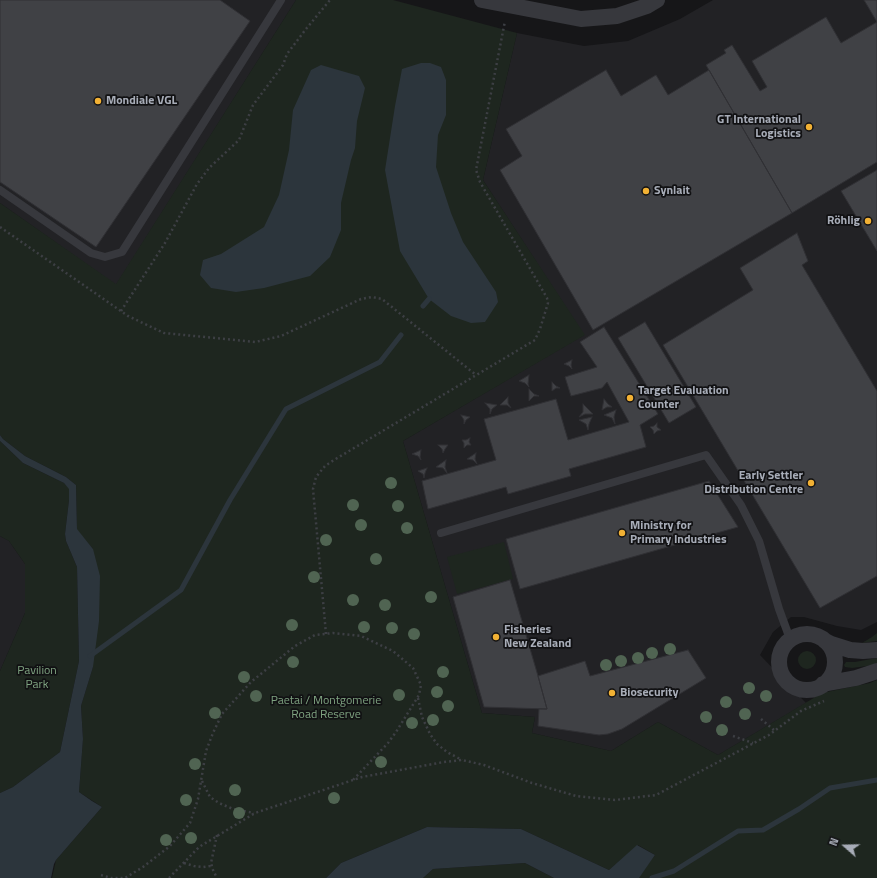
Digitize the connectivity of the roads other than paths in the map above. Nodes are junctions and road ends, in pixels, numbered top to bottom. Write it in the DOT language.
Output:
graph roads {
  1 [pos="281,0"];
  2 [pos="482,0"];
  3 [pos="657,0"];
  4 [pos="0,190"];
  5 [pos="441,533"];
  6 [pos="790,639"];
  7 [pos="825,640"];
  8 [pos="877,650"];
  9 [pos="877,671"];
  10 [pos="824,684"];
  1 -- 4 [label="lane"];
  2 -- 3 [label="street"];
  5 -- 6 [label="lane"];
  6 -- 7 [label="street"];
  6 -- 10 [label="street"];
  7 -- 8 [label="street"];
  7 -- 10 [label="street"];
  9 -- 10 [label="street"];
}
